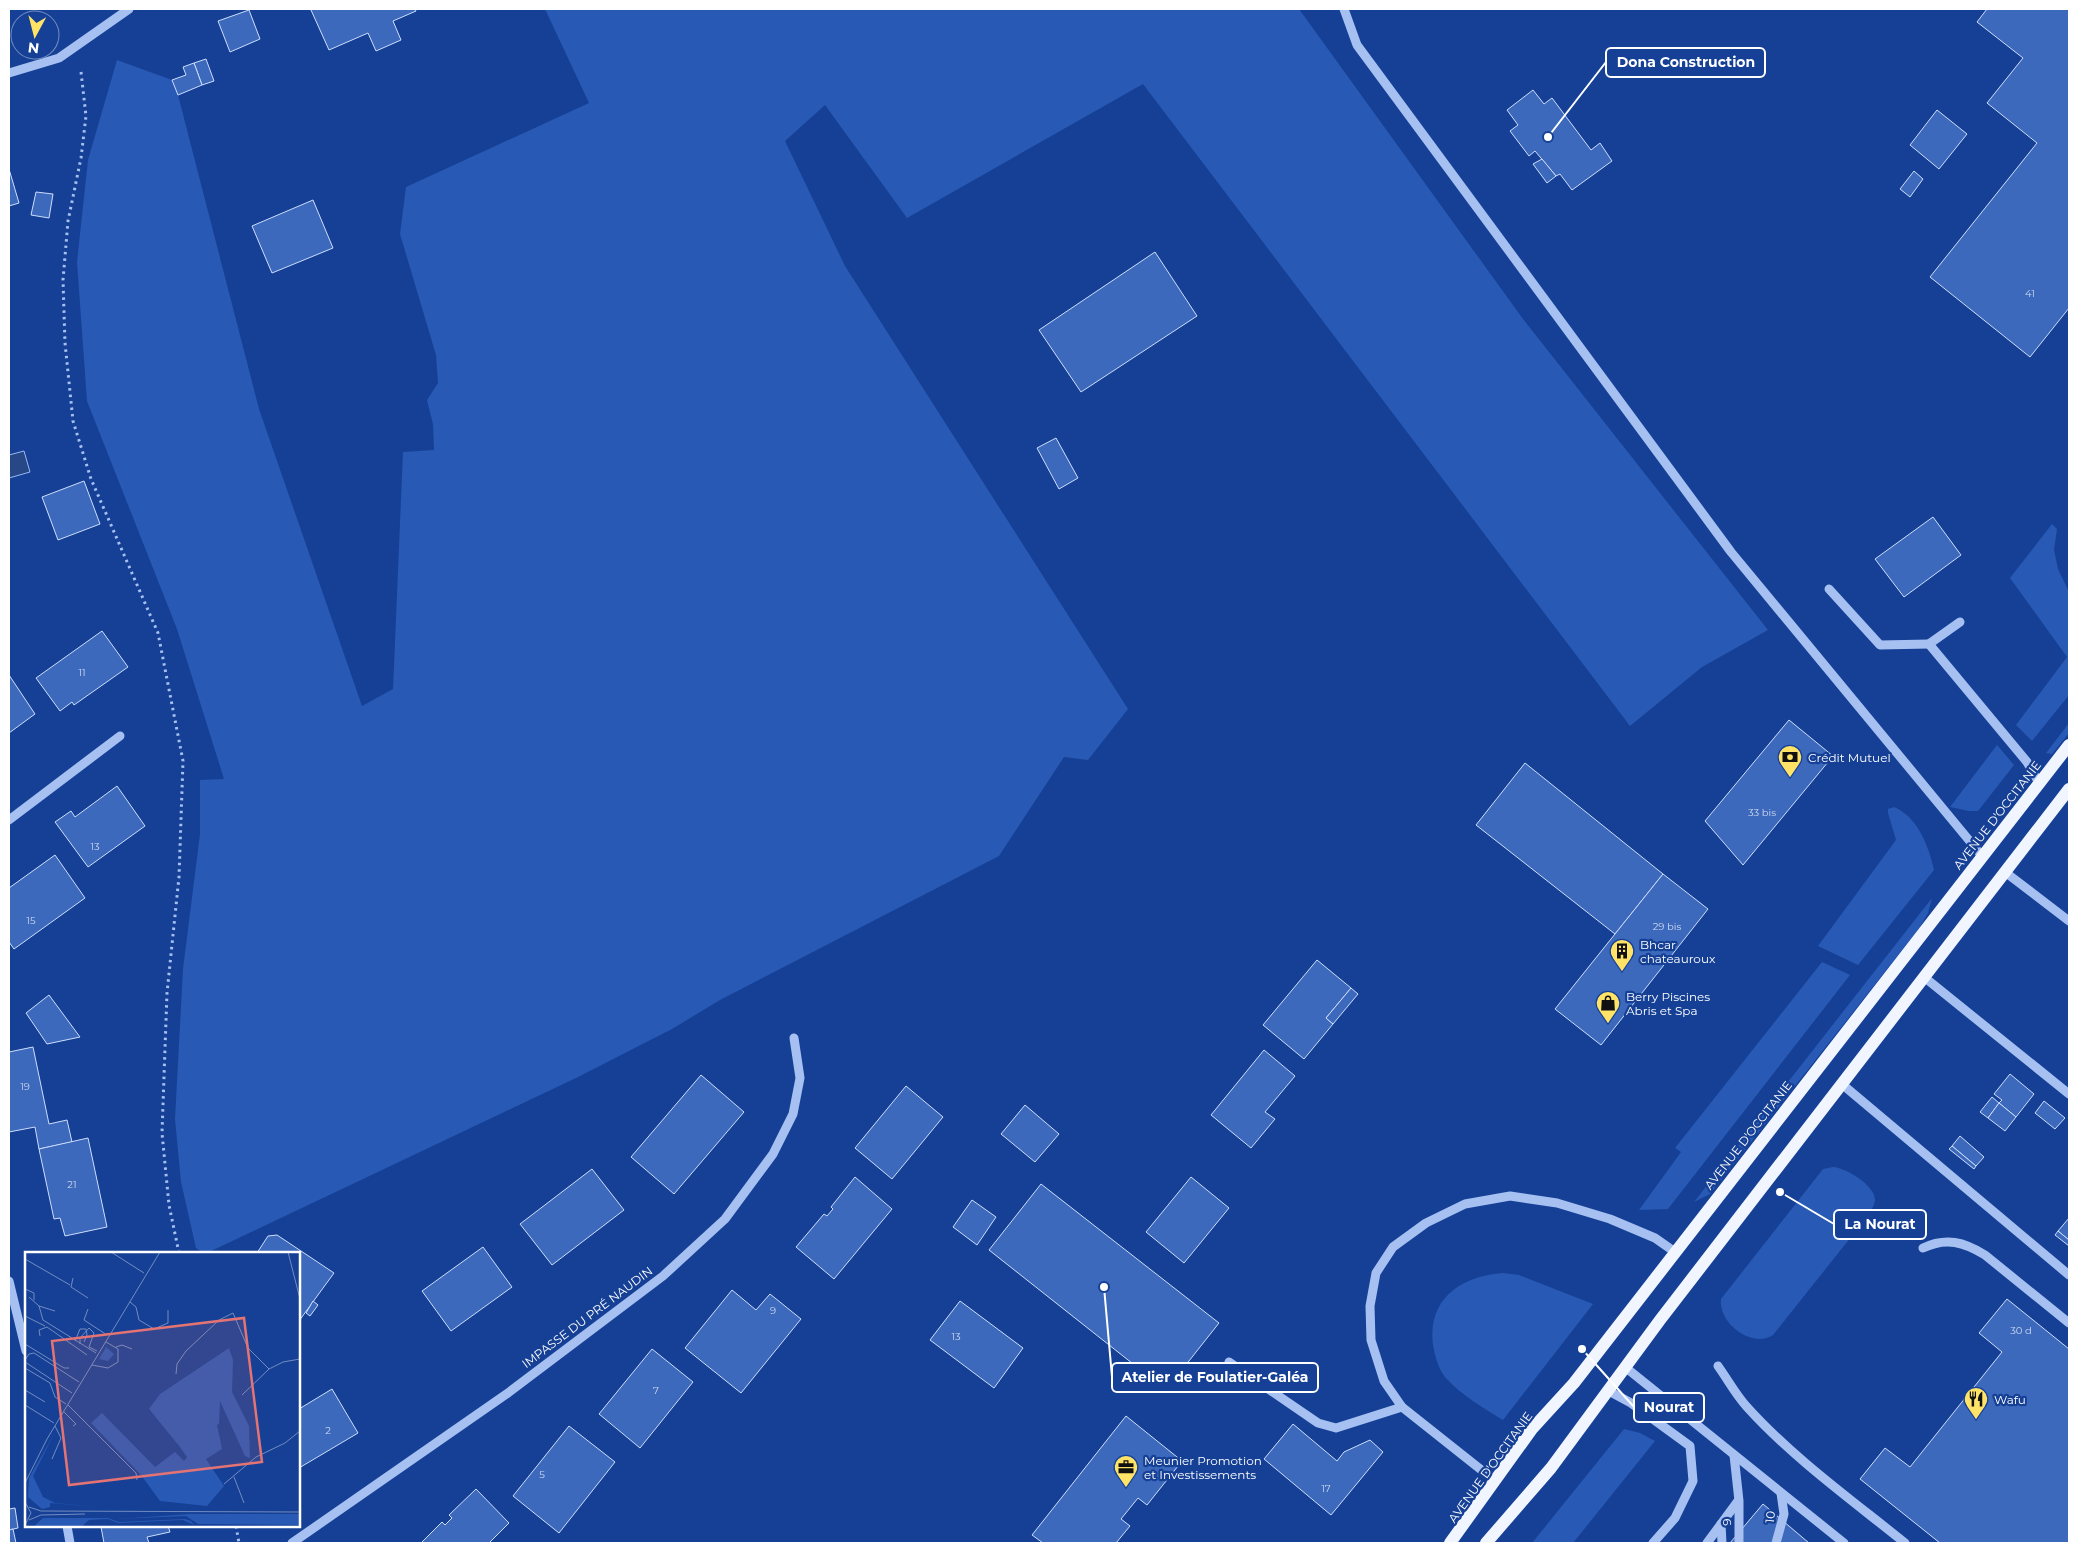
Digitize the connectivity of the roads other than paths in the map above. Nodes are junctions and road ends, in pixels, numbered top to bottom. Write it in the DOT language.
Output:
graph roads {
  1 [pos="129,9"];
  2 [pos="1344,9"];
  3 [pos="9,73"];
  4 [pos="1829,589"];
  5 [pos="1960,622"];
  6 [pos="1929,644"];
  7 [pos="120,736"];
  8 [pos="2069,744"];
  9 [pos="2039,783"];
  10 [pos="2069,789"];
  11 [pos="9,820"];
  12 [pos="1982,856"];
  13 [pos="2005,872"];
  14 [pos="2069,920"];
  15 [pos="1924,977"];
  16 [pos="794,1038"];
  17 [pos="1843,1085"];
  18 [pos="2069,1094"];
  19 [pos="1923,1248"];
  20 [pos="1675,1252"];
  21 [pos="2069,1275"];
  22 [pos="9,1282"];
  23 [pos="2069,1323"];
  24 [pos="25,1346"];
  25 [pos="1229,1362"];
  26 [pos="1718,1366"];
  27 [pos="1625,1367"];
  28 [pos="1607,1390"];
  29 [pos="1402,1407"];
  30 [pos="1734,1455"];
  31 [pos="1494,1480"];
  32 [pos="1781,1493"];
  33 [pos="1738,1501"];
  34 [pos="1721,1524"];
  35 [pos="66,1527"];
  36 [pos="1830,1532"];
  37 [pos="70,1543"];
  38 [pos="292,1543"];
  39 [pos="1450,1543"];
  40 [pos="1486,1543"];
  41 [pos="1653,1543"];
  42 [pos="1707,1543"];
  43 [pos="1722,1543"];
  44 [pos="1739,1543"];
  45 [pos="1776,1543"];
  46 [pos="1831,1543"];
  47 [pos="1844,1543"];
  48 [pos="1905,1543"];
  1 -- 3 [label="street"];
  2 -- 12 [label="street"];
  4 -- 6 [label="street"];
  5 -- 6 [label="street"];
  6 -- 9 [label="street"];
  7 -- 11 [label="street"];
  8 -- 9 [label="main road, AVENUE D'OCCITANIE"];
  9 -- 12 [label="main road, AVENUE D'OCCITANIE"];
  10 -- 13 [label="main road"];
  12 -- 20 [label="main road, AVENUE D'OCCITANIE"];
  13 -- 14 [label="street"];
  13 -- 15 [label="main road"];
  15 -- 17 [label="main road"];
  15 -- 18 [label="street"];
  16 -- 38 [label="street, IMPASSE DU PRÉ NAUDIN"];
  17 -- 21 [label="street"];
  17 -- 27 [label="main road"];
  19 -- 23 [label="street"];
  20 -- 29 [label="street"];
  20 -- 31 [label="main road, AVENUE D'OCCITANIE"];
  22 -- 24 [label="street"];
  25 -- 29 [label="street"];
  26 -- 48 [label="street"];
  27 -- 28 [label="main road"];
  27 -- 30 [label="street"];
  28 -- 40 [label="main road"];
  28 -- 41 [label="street"];
  29 -- 31 [label="street"];
  30 -- 32 [label="street"];
  30 -- 33 [label="street, 9"];
  31 -- 39 [label="main road, AVENUE D'OCCITANIE"];
  32 -- 36 [label="street"];
  32 -- 45 [label="street, 10"];
  33 -- 34 [label="street"];
  33 -- 44 [label="street, 9"];
  34 -- 42 [label="street"];
  34 -- 43 [label="street"];
  35 -- 37 [label="street"];
  36 -- 46 [label="street"];
  36 -- 47 [label="street"];
}
